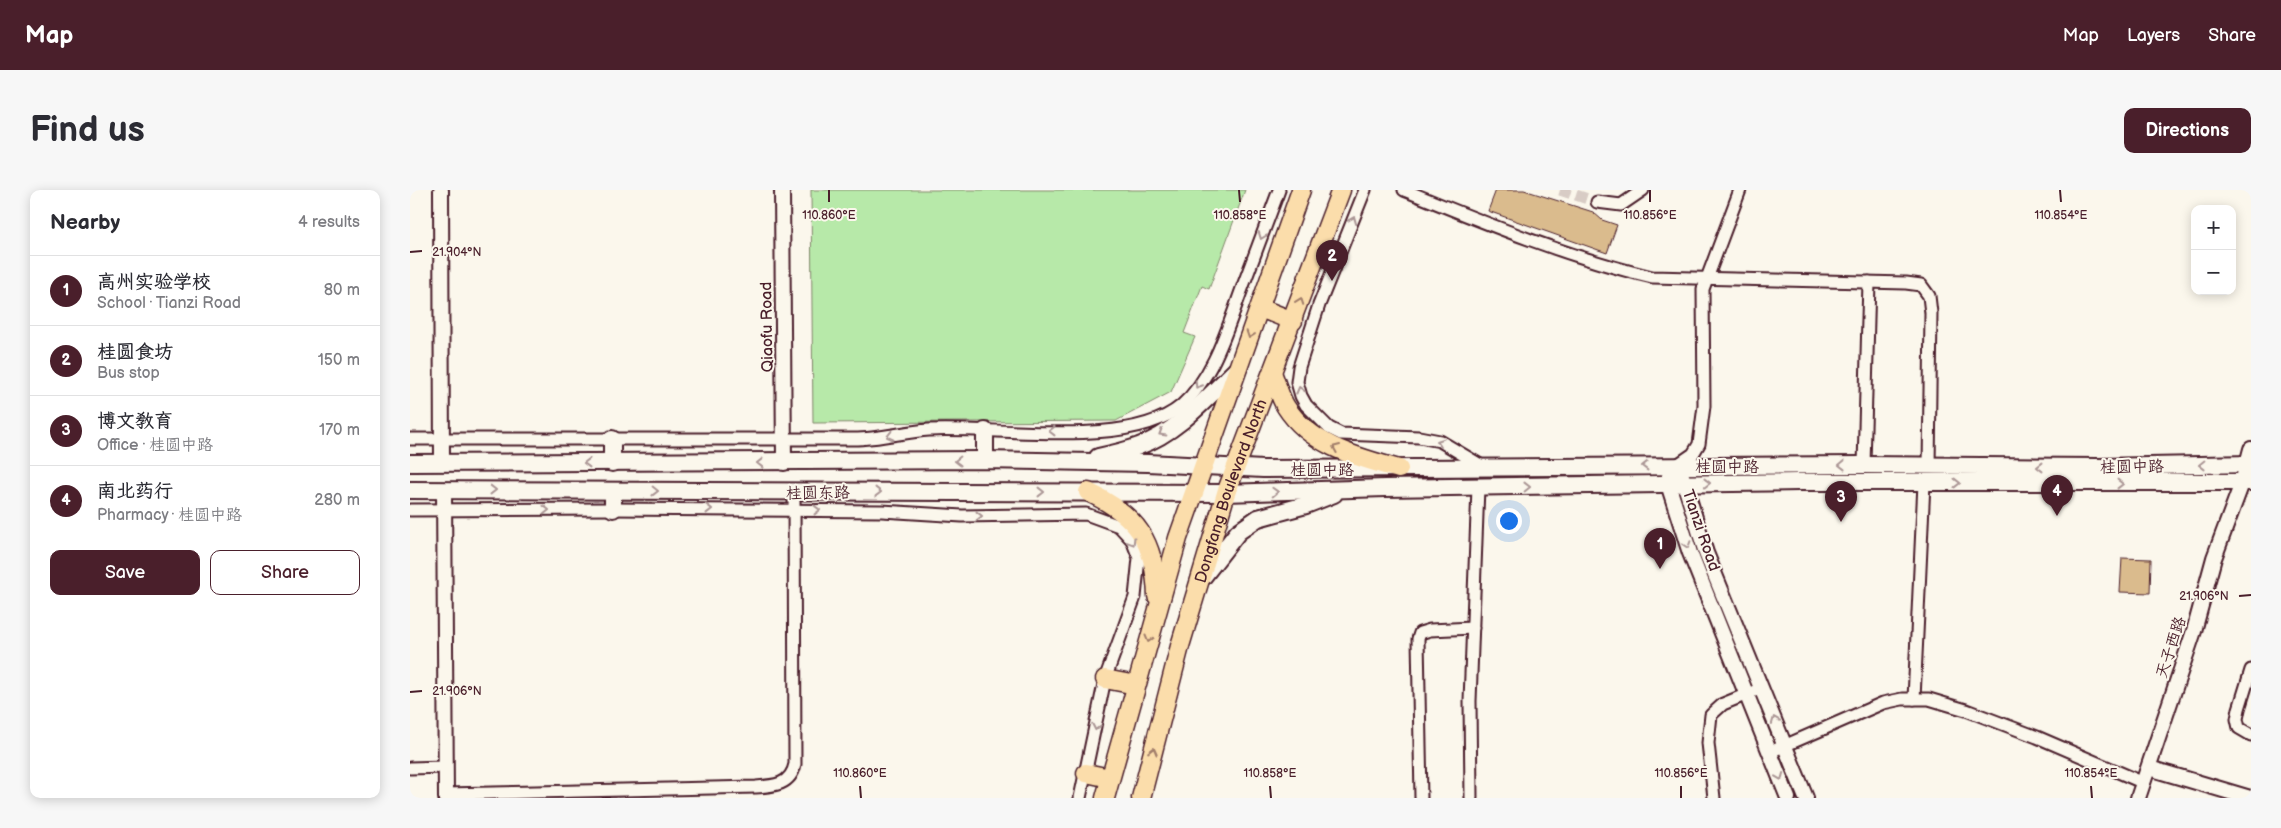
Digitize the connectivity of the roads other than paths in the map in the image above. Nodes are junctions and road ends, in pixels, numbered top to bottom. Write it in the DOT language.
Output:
graph roads {
  1 [pos="441,190"];
  2 [pos="782,190"];
  3 [pos="1279,190"];
  4 [pos="1302,190"];
  5 [pos="1341,190"];
  6 [pos="1365,190"];
  7 [pos="1404,190"];
  8 [pos="1642,190"];
  9 [pos="1740,190"];
  10 [pos="1597,202"];
  11 [pos="1707,278"];
  12 [pos="1869,282"];
  13 [pos="1260,308"];
  14 [pos="1293,321"];
  15 [pos="1239,368"];
  16 [pos="1273,375"];
  17 [pos="984,431"];
  18 [pos="410,439"];
  19 [pos="442,439"];
  20 [pos="612,439"];
  21 [pos="785,439"];
  22 [pos="2249,459"];
  23 [pos="985,460"];
  24 [pos="612,462"];
  25 [pos="1077,462"];
  26 [pos="410,463"];
  27 [pos="442,463"];
  28 [pos="784,463"];
  29 [pos="1864,465"];
  30 [pos="1482,466"];
  31 [pos="1676,466"];
  32 [pos="1204,467"];
  33 [pos="1929,467"];
  34 [pos="1236,468"];
  35 [pos="1399,469"];
  36 [pos="1924,483"];
  37 [pos="2246,483"];
  38 [pos="1676,484"];
  39 [pos="1478,488"];
  40 [pos="1346,489"];
  41 [pos="410,490"];
  42 [pos="444,490"];
  43 [pos="613,491"];
  44 [pos="1088,492"];
  45 [pos="1195,492"];
  46 [pos="794,493"];
  47 [pos="1226,494"];
  48 [pos="613,509"];
  49 [pos="410,510"];
  50 [pos="444,510"];
  51 [pos="795,511"];
  52 [pos="1200,582"];
  53 [pos="1158,606"];
  54 [pos="1473,628"];
  55 [pos="2251,670"];
  56 [pos="1105,679"];
  57 [pos="1136,685"];
  58 [pos="1762,688"];
  59 [pos="1746,694"];
  60 [pos="1914,699"];
  61 [pos="2251,735"];
  62 [pos="1785,745"];
  63 [pos="1770,752"];
  64 [pos="445,767"];
  65 [pos="410,768"];
  66 [pos="2149,768"];
  67 [pos="1086,774"];
  68 [pos="1110,778"];
  69 [pos="2144,783"];
  70 [pos="445,796"];
  71 [pos="1080,798"];
  72 [pos="1105,798"];
  73 [pos="1142,798"];
  74 [pos="1420,798"];
  75 [pos="1471,798"];
  76 [pos="1714,798"];
  77 [pos="1788,798"];
  78 [pos="1806,798"];
  79 [pos="2138,798"];
  80 [pos="2250,798"];
  1 -- 19 [label="street"];
  2 -- 21 [label="street, Qiaofu Road"];
  3 -- 17 [label="street, one-way"];
  4 -- 13 [label="main road, Dongfang Boulevard North"];
  14 -- 5 [label="main road, Dongfang Boulevard North, one-way"];
  30 -- 6 [label="street, one-way"];
  7 -- 11 [label="street"];
  8 -- 10 [label="street"];
  9 -- 11 [label="street"];
  11 -- 12 [label="street"];
  11 -- 31 [label="street"];
  12 -- 29 [label="street"];
  12 -- 33 [label="street"];
  13 -- 14 [label="main road"];
  13 -- 15 [label="main road, Dongfang Boulevard North, one-way"];
  14 -- 16 [label="main road, Dongfang Boulevard North"];
  15 -- 25 [label="main road, one-way"];
  15 -- 32 [label="main road, Dongfang Boulevard North"];
  16 -- 34 [label="main road, Dongfang Boulevard North"];
  35 -- 16 [label="main road, one-way"];
  17 -- 21 [label="street, one-way"];
  17 -- 23 [label="main road"];
  18 -- 19 [label="street"];
  19 -- 20 [label="street"];
  19 -- 27 [label="street"];
  20 -- 21 [label="street"];
  20 -- 24 [label="main road"];
  21 -- 28 [label="street, Qiaofu Road"];
  22 -- 33 [label="main road, 桂圆中路, one-way"];
  22 -- 37 [label="street, 天子西路"];
  23 -- 25 [label="main road, 桂圆东路"];
  23 -- 28 [label="main road, 桂圆东路, one-way"];
  24 -- 27 [label="main road, 桂圆东路, one-way"];
  28 -- 24 [label="main road, 桂圆东路, one-way"];
  25 -- 32 [label="main road, 桂圆东路"];
  26 -- 27 [label="main road, 桂圆东路"];
  29 -- 31 [label="main road, 桂圆中路, one-way"];
  29 -- 33 [label="main road, 桂圆中路"];
  31 -- 30 [label="main road, 桂圆中路, one-way"];
  30 -- 35 [label="main road, 桂圆中路"];
  31 -- 38 [label="street, Tianzi Road"];
  32 -- 34 [label="main road, 桂圆中路"];
  32 -- 45 [label="main road, Dongfang Boulevard North"];
  34 -- 35 [label="main road, 桂圆中路"];
  34 -- 47 [label="main road, Dongfang Boulevard North"];
  36 -- 37 [label="main road, 桂圆中路, one-way"];
  38 -- 36 [label="main road, 桂圆中路, one-way"];
  36 -- 60 [label="street"];
  37 -- 66 [label="street, 天子西路"];
  39 -- 38 [label="main road, 桂圆中路, one-way"];
  38 -- 58 [label="street, Tianzi Road"];
  38 -- 59 [label="street, Tianzi Road, one-way"];
  39 -- 40 [label="main road, 桂圆中路"];
  39 -- 54 [label="street"];
  47 -- 40 [label="main road, 桂圆中路, one-way"];
  40 -- 52 [label="main road"];
  41 -- 42 [label="main road, 桂圆东路"];
  42 -- 43 [label="main road, 桂圆东路, one-way"];
  42 -- 50 [label="street"];
  43 -- 46 [label="main road, 桂圆东路, one-way"];
  43 -- 48 [label="main road"];
  44 -- 45 [label="main road, 桂圆东路"];
  46 -- 44 [label="main road, 桂圆东路, one-way"];
  44 -- 53 [label="main road"];
  45 -- 47 [label="main road, 桂圆东路"];
  45 -- 53 [label="main road, Dongfang Boulevard North"];
  46 -- 51 [label="street"];
  47 -- 52 [label="main road, Dongfang Boulevard North"];
  50 -- 48 [label="street, one-way"];
  48 -- 51 [label="street, one-way"];
  49 -- 50 [label="street"];
  50 -- 64 [label="street"];
  51 -- 56 [label="street, one-way"];
  51 -- 70 [label="street"];
  73 -- 52 [label="main road, Dongfang Boulevard North, one-way"];
  53 -- 57 [label="main road, Dongfang Boulevard North, one-way"];
  54 -- 74 [label="street"];
  54 -- 75 [label="street"];
  55 -- 61 [label="street"];
  56 -- 57 [label="main road"];
  56 -- 67 [label="street, one-way"];
  57 -- 68 [label="main road, Dongfang Boulevard North"];
  58 -- 59 [label="street"];
  62 -- 58 [label="street, Tianzi Road, one-way"];
  59 -- 63 [label="street, Tianzi Road"];
  59 -- 76 [label="street"];
  60 -- 62 [label="street"];
  60 -- 69 [label="street"];
  62 -- 63 [label="street"];
  62 -- 78 [label="street, Tianzi Road"];
  63 -- 77 [label="street, Tianzi Road, one-way"];
  64 -- 65 [label="street"];
  64 -- 70 [label="street"];
  66 -- 69 [label="street, 天子西路"];
  66 -- 80 [label="street"];
  67 -- 68 [label="main road"];
  67 -- 71 [label="street"];
  68 -- 72 [label="main road, Dongfang Boulevard North"];
  69 -- 79 [label="street, 天子西路"];
}
